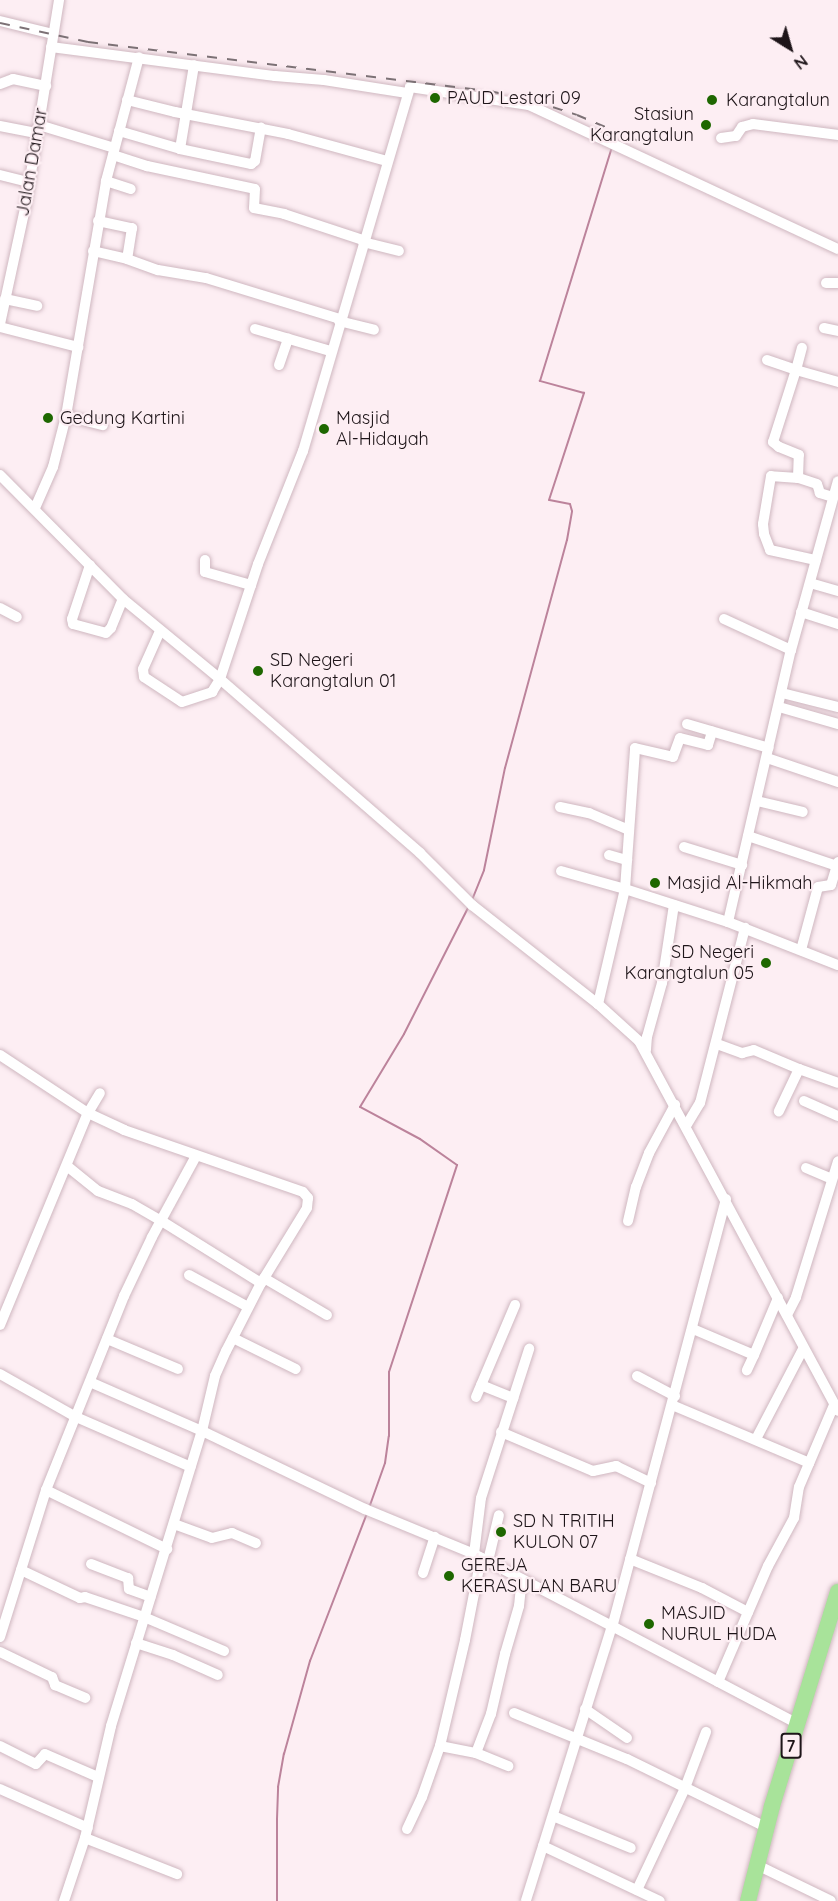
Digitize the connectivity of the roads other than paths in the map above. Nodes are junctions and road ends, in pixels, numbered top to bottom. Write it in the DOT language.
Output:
graph roads {
  1 [pos="59,0"];
  2 [pos="0,21"];
  3 [pos="53,34"];
  4 [pos="51,47"];
  5 [pos="139,57"];
  6 [pos="194,65"];
  7 [pos="0,84"];
  8 [pos="46,86"];
  9 [pos="407,93"];
  10 [pos="127,100"];
  11 [pos="185,113"];
  12 [pos="0,126"];
  13 [pos="261,128"];
  14 [pos="38,129"];
  15 [pos="119,130"];
  16 [pos="838,135"];
  17 [pos="721,138"];
  18 [pos="180,149"];
  19 [pos="114,152"];
  20 [pos="387,160"];
  21 [pos="0,175"];
  22 [pos="106,181"];
  23 [pos="29,182"];
  24 [pos="131,189"];
  25 [pos="98,221"];
  26 [pos="363,241"];
  27 [pos="838,249"];
  28 [pos="93,251"];
  29 [pos="399,251"];
  30 [pos="127,259"];
  31 [pos="826,283"];
  32 [pos="838,283"];
  33 [pos="6,299"];
  34 [pos="37,306"];
  35 [pos="340,320"];
  36 [pos="0,321"];
  37 [pos="824,328"];
  38 [pos="255,329"];
  39 [pos="374,330"];
  40 [pos="838,331"];
  41 [pos="288,339"];
  42 [pos="78,347"];
  43 [pos="802,348"];
  44 [pos="330,351"];
  45 [pos="767,360"];
  46 [pos="279,365"];
  47 [pos="796,370"];
  48 [pos="838,382"];
  49 [pos="66,416"];
  50 [pos="103,425"];
  51 [pos="0,475"];
  52 [pos="798,478"];
  53 [pos="838,481"];
  54 [pos="834,497"];
  55 [pos="35,508"];
  56 [pos="205,560"];
  57 [pos="816,560"];
  58 [pos="90,565"];
  59 [pos="810,583"];
  60 [pos="251,585"];
  61 [pos="838,591"];
  62 [pos="123,599"];
  63 [pos="0,608"];
  64 [pos="801,612"];
  65 [pos="17,617"];
  66 [pos="724,619"];
  67 [pos="838,624"];
  68 [pos="160,631"];
  69 [pos="791,650"];
  70 [pos="220,680"];
  71 [pos="782,693"];
  72 [pos="778,707"];
  73 [pos="838,707"];
  74 [pos="687,724"];
  75 [pos="838,724"];
  76 [pos="712,732"];
  77 [pos="768,753"];
  78 [pos="838,782"];
  79 [pos="757,801"];
  80 [pos="560,807"];
  81 [pos="803,812"];
  82 [pos="629,830"];
  83 [pos="748,837"];
  84 [pos="684,847"];
  85 [pos="609,855"];
  86 [pos="627,860"];
  87 [pos="838,864"];
  88 [pos="742,865"];
  89 [pos="561,871"];
  90 [pos="625,889"];
  91 [pos="674,905"];
  92 [pos="728,922"];
  93 [pos="745,928"];
  94 [pos="801,951"];
  95 [pos="838,965"];
  96 [pos="598,1004"];
  97 [pos="717,1044"];
  98 [pos="646,1050"];
  99 [pos="0,1055"];
  100 [pos="799,1069"];
  101 [pos="838,1083"];
  102 [pos="100,1092"];
  103 [pos="804,1101"];
  104 [pos="675,1105"];
  105 [pos="778,1111"];
  106 [pos="88,1113"];
  107 [pos="838,1116"];
  108 [pos="686,1126"];
  109 [pos="196,1156"];
  110 [pos="838,1161"];
  111 [pos="67,1166"];
  112 [pos="806,1168"];
  113 [pos="832,1179"];
  114 [pos="726,1199"];
  115 [pos="160,1220"];
  116 [pos="628,1221"];
  117 [pos="189,1275"];
  118 [pos="263,1281"];
  119 [pos="778,1298"];
  120 [pos="515,1305"];
  121 [pos="248,1307"];
  122 [pos="327,1315"];
  123 [pos="787,1315"];
  124 [pos="0,1325"];
  125 [pos="693,1329"];
  126 [pos="233,1338"];
  127 [pos="107,1339"];
  128 [pos="529,1348"];
  129 [pos="803,1349"];
  130 [pos="754,1355"];
  131 [pos="178,1369"];
  132 [pos="296,1369"];
  133 [pos="747,1370"];
  134 [pos="0,1374"];
  135 [pos="637,1376"];
  136 [pos="90,1382"];
  137 [pos="481,1385"];
  138 [pos="476,1397"];
  139 [pos="514,1398"];
  140 [pos="673,1400"];
  141 [pos="836,1408"];
  142 [pos="75,1417"];
  143 [pos="202,1431"];
  144 [pos="501,1432"];
  145 [pos="756,1439"];
  146 [pos="809,1463"];
  147 [pos="191,1467"];
  148 [pos="651,1483"];
  149 [pos="46,1490"];
  150 [pos="499,1515"];
  151 [pos="174,1524"];
  152 [pos="435,1537"];
  153 [pos="256,1543"];
  154 [pos="166,1549"];
  155 [pos="481,1558"];
  156 [pos="630,1559"];
  157 [pos="91,1564"];
  158 [pos="21,1570"];
  159 [pos="423,1573"];
  160 [pos="522,1580"];
  161 [pos="838,1592"];
  162 [pos="152,1597"];
  163 [pos="748,1612"];
  164 [pos="144,1617"];
  165 [pos="612,1626"];
  166 [pos="0,1637"];
  167 [pos="136,1643"];
  168 [pos="224,1651"];
  169 [pos="0,1652"];
  170 [pos="218,1675"];
  171 [pos="717,1682"];
  172 [pos="85,1698"];
  173 [pos="585,1708"];
  174 [pos="514,1713"];
  175 [pos="798,1724"];
  176 [pos="706,1732"];
  177 [pos="576,1738"];
  178 [pos="627,1738"];
  179 [pos="0,1746"];
  180 [pos="440,1746"];
  181 [pos="476,1754"];
  182 [pos="508,1766"];
  183 [pos="98,1777"];
  184 [pos="685,1788"];
  185 [pos="0,1789"];
  186 [pos="553,1816"];
  187 [pos="766,1827"];
  188 [pos="407,1828"];
  189 [pos="87,1833"];
  190 [pos="543,1846"];
  191 [pos="631,1848"];
  192 [pos="757,1865"];
  193 [pos="177,1874"];
  194 [pos="638,1890"];
  195 [pos="64,1901"];
  196 [pos="526,1901"];
  197 [pos="660,1901"];
  198 [pos="748,1901"];
  199 [pos="831,1901"];
  1 -- 3 [label="street, Jalan Damar"];
  2 -- 3 [label="street"];
  3 -- 4 [label="street, Jalan Damar"];
  4 -- 5 [label="street"];
  4 -- 8 [label="street, Jalan Damar"];
  5 -- 6 [label="street"];
  5 -- 10 [label="street"];
  6 -- 9 [label="street"];
  6 -- 11 [label="street"];
  7 -- 8 [label="street"];
  8 -- 14 [label="street, Jalan Damar"];
  9 -- 20 [label="street"];
  9 -- 27 [label="street"];
  10 -- 11 [label="street"];
  10 -- 15 [label="street"];
  11 -- 13 [label="street"];
  11 -- 18 [label="street"];
  12 -- 14 [label="street"];
  13 -- 18 [label="street"];
  13 -- 20 [label="street"];
  14 -- 19 [label="street"];
  14 -- 23 [label="street, Jalan Damar"];
  15 -- 18 [label="street"];
  15 -- 19 [label="street"];
  16 -- 17 [label="street"];
  19 -- 22 [label="street"];
  19 -- 26 [label="street"];
  20 -- 26 [label="street"];
  21 -- 23 [label="street"];
  22 -- 24 [label="street"];
  22 -- 25 [label="street"];
  23 -- 33 [label="street, Jalan Damar"];
  25 -- 28 [label="street"];
  25 -- 30 [label="street"];
  26 -- 29 [label="street"];
  26 -- 35 [label="street"];
  28 -- 30 [label="street"];
  28 -- 42 [label="street"];
  30 -- 35 [label="street"];
  31 -- 32 [label="street"];
  33 -- 34 [label="street"];
  33 -- 36 [label="street, Jalan Damar"];
  35 -- 39 [label="street"];
  35 -- 44 [label="street"];
  36 -- 42 [label="street"];
  37 -- 40 [label="street"];
  38 -- 41 [label="street"];
  41 -- 44 [label="street"];
  41 -- 46 [label="street"];
  42 -- 49 [label="street"];
  43 -- 47 [label="street"];
  44 -- 60 [label="street"];
  45 -- 47 [label="street"];
  47 -- 48 [label="street"];
  47 -- 52 [label="street"];
  49 -- 50 [label="street"];
  49 -- 55 [label="street"];
  51 -- 55 [label="street"];
  52 -- 54 [label="street"];
  52 -- 57 [label="street"];
  53 -- 54 [label="street"];
  54 -- 57 [label="street"];
  55 -- 58 [label="street"];
  56 -- 60 [label="street"];
  57 -- 59 [label="street"];
  58 -- 62 [label="street"];
  58 -- 62 [label="street"];
  59 -- 61 [label="street"];
  59 -- 64 [label="street"];
  60 -- 70 [label="street"];
  62 -- 68 [label="street"];
  63 -- 65 [label="street"];
  64 -- 67 [label="street"];
  64 -- 69 [label="street"];
  66 -- 69 [label="street"];
  68 -- 70 [label="street"];
  68 -- 70 [label="street"];
  69 -- 71 [label="street"];
  70 -- 96 [label="street"];
  71 -- 72 [label="street"];
  71 -- 73 [label="street"];
  72 -- 75 [label="street"];
  72 -- 77 [label="street"];
  74 -- 76 [label="street"];
  76 -- 77 [label="street"];
  76 -- 82 [label="street"];
  77 -- 78 [label="street"];
  77 -- 79 [label="street"];
  79 -- 81 [label="street"];
  79 -- 83 [label="street"];
  80 -- 82 [label="street"];
  82 -- 86 [label="street"];
  83 -- 87 [label="street"];
  83 -- 88 [label="street"];
  84 -- 88 [label="street"];
  85 -- 86 [label="street"];
  86 -- 90 [label="street"];
  87 -- 94 [label="street"];
  88 -- 92 [label="street"];
  89 -- 90 [label="street"];
  90 -- 91 [label="street"];
  90 -- 96 [label="street"];
  91 -- 92 [label="street"];
  91 -- 98 [label="street"];
  92 -- 93 [label="street"];
  93 -- 94 [label="street"];
  93 -- 97 [label="street"];
  94 -- 95 [label="street"];
  96 -- 98 [label="street"];
  97 -- 100 [label="street"];
  97 -- 108 [label="street"];
  98 -- 104 [label="street"];
  99 -- 106 [label="street"];
  100 -- 101 [label="street"];
  100 -- 105 [label="street"];
  102 -- 106 [label="street"];
  103 -- 107 [label="street"];
  104 -- 108 [label="street"];
  104 -- 116 [label="street"];
  106 -- 109 [label="street"];
  106 -- 111 [label="street"];
  108 -- 114 [label="street"];
  109 -- 115 [label="street"];
  109 -- 118 [label="street"];
  110 -- 113 [label="street"];
  111 -- 115 [label="street"];
  111 -- 124 [label="street"];
  112 -- 113 [label="street"];
  113 -- 123 [label="street"];
  114 -- 119 [label="street"];
  114 -- 125 [label="street"];
  115 -- 118 [label="street"];
  115 -- 127 [label="street"];
  117 -- 121 [label="street"];
  118 -- 121 [label="street"];
  118 -- 122 [label="street"];
  119 -- 123 [label="street"];
  119 -- 130 [label="street"];
  120 -- 137 [label="street"];
  121 -- 126 [label="street"];
  123 -- 129 [label="street"];
  125 -- 130 [label="street"];
  125 -- 140 [label="street"];
  126 -- 132 [label="street"];
  126 -- 143 [label="street"];
  127 -- 131 [label="street"];
  127 -- 136 [label="street"];
  128 -- 139 [label="street"];
  129 -- 141 [label="street"];
  129 -- 145 [label="street"];
  130 -- 133 [label="street"];
  134 -- 142 [label="street"];
  135 -- 140 [label="street"];
  136 -- 142 [label="street"];
  136 -- 143 [label="street"];
  137 -- 138 [label="street"];
  137 -- 139 [label="street"];
  139 -- 144 [label="street"];
  140 -- 145 [label="street"];
  140 -- 148 [label="street"];
  141 -- 146 [label="street"];
  142 -- 147 [label="street"];
  142 -- 149 [label="street"];
  143 -- 147 [label="street"];
  143 -- 152 [label="street"];
  144 -- 148 [label="street"];
  144 -- 155 [label="street"];
  145 -- 146 [label="street"];
  146 -- 163 [label="street"];
  147 -- 151 [label="street"];
  148 -- 156 [label="street"];
  149 -- 154 [label="street"];
  149 -- 158 [label="street"];
  150 -- 155 [label="street"];
  151 -- 153 [label="street"];
  151 -- 154 [label="street"];
  152 -- 155 [label="street"];
  152 -- 159 [label="street"];
  154 -- 162 [label="street"];
  155 -- 160 [label="street"];
  155 -- 180 [label="street"];
  156 -- 163 [label="street"];
  156 -- 165 [label="street"];
  157 -- 162 [label="street"];
  158 -- 164 [label="street"];
  158 -- 166 [label="street"];
  160 -- 165 [label="street"];
  160 -- 181 [label="street"];
  161 -- 175 [label="highway, 7"];
  162 -- 164 [label="street"];
  163 -- 171 [label="street"];
  164 -- 167 [label="street"];
  164 -- 168 [label="street"];
  165 -- 171 [label="street"];
  165 -- 173 [label="street"];
  167 -- 170 [label="street"];
  167 -- 183 [label="street"];
  169 -- 172 [label="street"];
  171 -- 175 [label="street"];
  173 -- 177 [label="street"];
  173 -- 178 [label="street"];
  174 -- 177 [label="street"];
  175 -- 187 [label="highway, 7"];
  176 -- 184 [label="street"];
  177 -- 184 [label="street"];
  177 -- 186 [label="street"];
  179 -- 183 [label="street"];
  180 -- 181 [label="street"];
  180 -- 188 [label="street"];
  181 -- 182 [label="street"];
  183 -- 189 [label="street"];
  184 -- 187 [label="street"];
  184 -- 194 [label="street"];
  185 -- 189 [label="street"];
  186 -- 190 [label="street"];
  186 -- 191 [label="street"];
  187 -- 192 [label="highway, 7"];
  189 -- 193 [label="street"];
  189 -- 195 [label="street"];
  190 -- 194 [label="street"];
  190 -- 196 [label="street"];
  192 -- 198 [label="highway, 7"];
  192 -- 199 [label="street"];
  194 -- 197 [label="street"];
}
